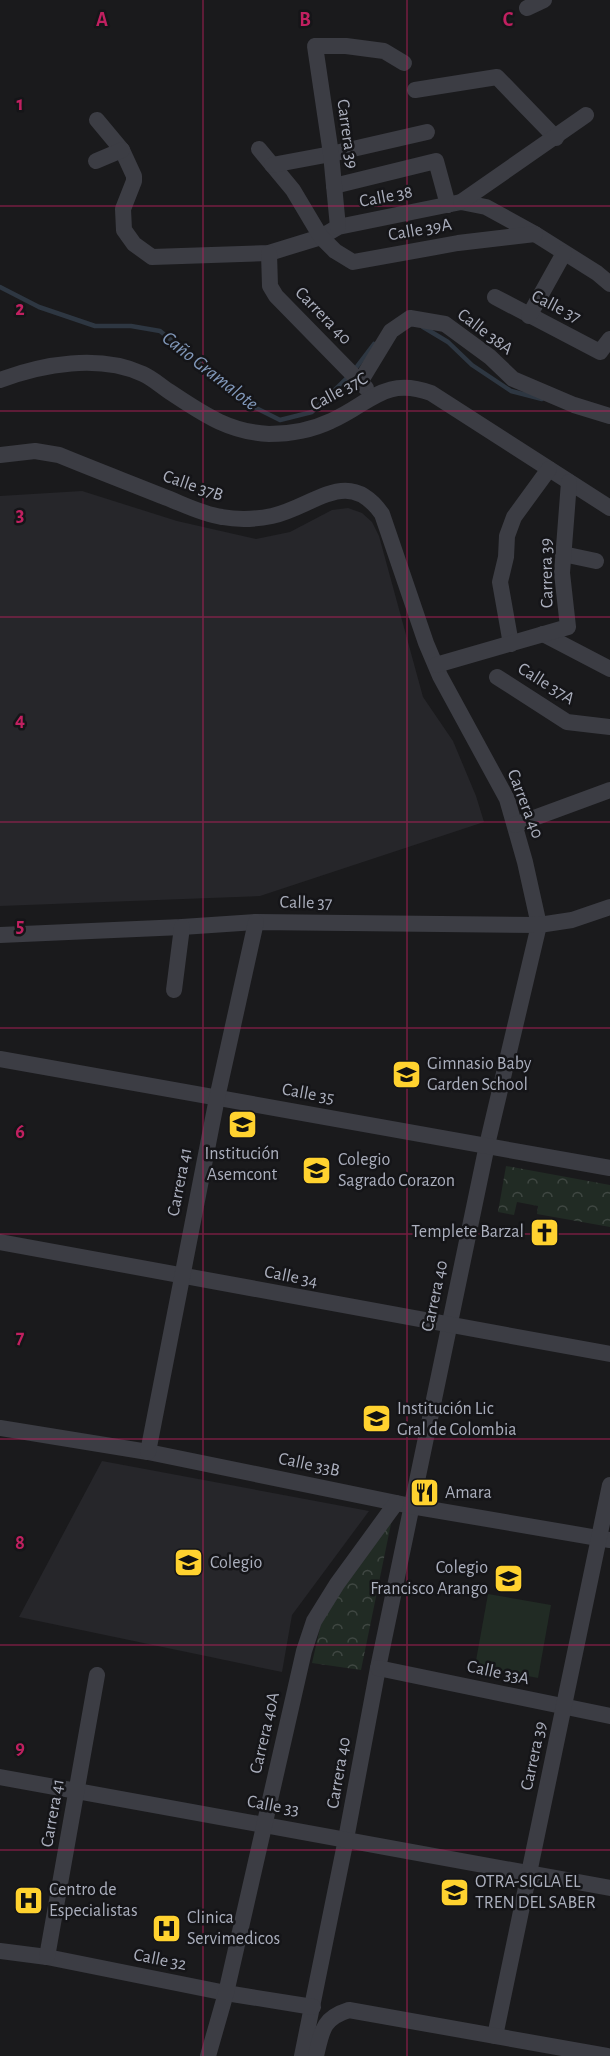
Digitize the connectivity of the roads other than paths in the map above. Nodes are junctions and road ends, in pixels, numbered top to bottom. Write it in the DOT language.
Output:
graph roads {
  1 [pos="544,0"];
  2 [pos="527,8"];
  3 [pos="404,63"];
  4 [pos="415,90"];
  5 [pos="586,116"];
  6 [pos="97,120"];
  7 [pos="427,132"];
  8 [pos="556,138"];
  9 [pos="259,149"];
  10 [pos="122,150"];
  11 [pos="331,154"];
  12 [pos="96,161"];
  13 [pos="272,165"];
  14 [pos="334,186"];
  15 [pos="454,203"];
  16 [pos="338,227"];
  17 [pos="535,234"];
  18 [pos="321,237"];
  19 [pos="269,253"];
  20 [pos="564,253"];
  21 [pos="610,284"];
  22 [pos="495,297"];
  23 [pos="529,316"];
  24 [pos="605,346"];
  25 [pos="0,380"];
  26 [pos="358,380"];
  27 [pos="373,396"];
  28 [pos="610,416"];
  29 [pos="0,455"];
  30 [pos="549,469"];
  31 [pos="569,482"];
  32 [pos="373,501"];
  33 [pos="610,508"];
  34 [pos="563,554"];
  35 [pos="596,561"];
  36 [pos="543,634"];
  37 [pos="511,644"];
  38 [pos="435,665"];
  39 [pos="610,669"];
  40 [pos="497,677"];
  41 [pos="610,727"];
  42 [pos="610,790"];
  43 [pos="515,825"];
  44 [pos="610,907"];
  45 [pos="256,922"];
  46 [pos="539,925"];
  47 [pos="182,927"];
  48 [pos="0,935"];
  49 [pos="174,990"];
  50 [pos="0,1059"];
  51 [pos="217,1098"];
  52 [pos="487,1145"];
  53 [pos="610,1168"];
  54 [pos="0,1242"];
  55 [pos="181,1276"];
  56 [pos="449,1326"];
  57 [pos="610,1354"];
  58 [pos="0,1428"];
  59 [pos="148,1452"];
  60 [pos="610,1485"];
  61 [pos="403,1505"];
  62 [pos="604,1539"];
  63 [pos="378,1668"];
  64 [pos="97,1676"];
  65 [pos="564,1706"];
  66 [pos="610,1716"];
  67 [pos="0,1777"];
  68 [pos="77,1791"];
  69 [pos="265,1824"];
  70 [pos="346,1839"];
  71 [pos="529,1873"];
  72 [pos="610,1888"];
  73 [pos="0,1951"];
  74 [pos="47,1957"];
  75 [pos="226,1993"];
  76 [pos="313,2007"];
  77 [pos="495,2036"];
  78 [pos="208,2056"];
  79 [pos="302,2056"];
  80 [pos="316,2056"];
  81 [pos="607,2056"];
  1 -- 2 [label="street"];
  3 -- 11 [label="street, Carrera 39"];
  4 -- 8 [label="street"];
  5 -- 8 [label="street"];
  6 -- 10 [label="street"];
  7 -- 11 [label="street"];
  8 -- 15 [label="street"];
  9 -- 13 [label="street, Calle 39A"];
  10 -- 12 [label="street"];
  10 -- 19 [label="street, Calle 38"];
  11 -- 13 [label="street"];
  11 -- 14 [label="street, Carrera 39"];
  13 -- 18 [label="street, Calle 39A"];
  14 -- 15 [label="street"];
  14 -- 16 [label="street, Carrera 39"];
  15 -- 16 [label="street, Calle 38"];
  15 -- 17 [label="street, Calle 38"];
  16 -- 18 [label="street, Calle 38"];
  17 -- 18 [label="street, Calle 39A"];
  17 -- 20 [label="street, Calle 38"];
  18 -- 19 [label="street, Calle 38"];
  19 -- 26 [label="street, Carrera 40"];
  20 -- 21 [label="street, Calle 38"];
  20 -- 23 [label="street"];
  22 -- 23 [label="street, Calle 37"];
  23 -- 24 [label="street, Calle 37"];
  25 -- 27 [label="street, Calle 37C"];
  26 -- 27 [label="street, Carrera 40"];
  26 -- 28 [label="street, Calle 38A"];
  27 -- 30 [label="street, Calle 37C"];
  29 -- 32 [label="street, Calle 37B"];
  30 -- 31 [label="street, Calle 37C"];
  30 -- 37 [label="street"];
  31 -- 33 [label="street, Calle 37C"];
  31 -- 34 [label="street, Carrera 39"];
  32 -- 38 [label="street, Carrera 40"];
  34 -- 35 [label="street"];
  34 -- 36 [label="street, Carrera 39"];
  36 -- 37 [label="street"];
  36 -- 39 [label="street"];
  37 -- 38 [label="street"];
  38 -- 43 [label="street, Carrera 40"];
  40 -- 41 [label="street, Calle 37A"];
  42 -- 43 [label="street"];
  43 -- 46 [label="street, Carrera 40"];
  44 -- 46 [label="street, Calle 37"];
  45 -- 46 [label="street, Calle 37"];
  45 -- 47 [label="street, Calle 37"];
  45 -- 51 [label="street, Carrera 41"];
  46 -- 52 [label="street, Carrera 40"];
  47 -- 48 [label="street, Calle 37"];
  47 -- 49 [label="street"];
  50 -- 51 [label="street, Calle 35"];
  51 -- 52 [label="street, Calle 35"];
  51 -- 55 [label="street, Carrera 41"];
  52 -- 53 [label="street, Calle 35"];
  52 -- 56 [label="street, Carrera 40"];
  54 -- 55 [label="street, Calle 34"];
  55 -- 56 [label="street, Calle 34"];
  55 -- 59 [label="street, Carrera 41"];
  56 -- 57 [label="street, Calle 34"];
  56 -- 61 [label="street, Carrera 40"];
  58 -- 59 [label="street, Calle 33B"];
  59 -- 61 [label="street, Calle 33B"];
  60 -- 62 [label="street, Carrera 39"];
  61 -- 62 [label="street, Calle 33B"];
  61 -- 63 [label="street, Carrera 40"];
  61 -- 69 [label="street, Carrera 40A"];
  62 -- 65 [label="street, Carrera 39"];
  63 -- 65 [label="street, Calle 33A"];
  63 -- 70 [label="street, Carrera 40"];
  64 -- 68 [label="street, Carrera 41"];
  65 -- 66 [label="street, Calle 33A"];
  65 -- 71 [label="street, Carrera 39"];
  67 -- 68 [label="street, Calle 33"];
  68 -- 69 [label="street, Calle 33"];
  68 -- 74 [label="street, Carrera 41"];
  69 -- 70 [label="street, Calle 33"];
  69 -- 75 [label="street, Carrera 40A"];
  70 -- 71 [label="street, Calle 33"];
  70 -- 76 [label="street, Carrera 40"];
  71 -- 72 [label="street, Calle 33"];
  71 -- 77 [label="street, Carrera 39"];
  73 -- 74 [label="street, Calle 32"];
  74 -- 75 [label="street, Calle 32"];
  75 -- 76 [label="street, Calle 32"];
  75 -- 78 [label="street, Carrera 40A"];
  76 -- 79 [label="street, Carrera 40"];
  77 -- 80 [label="street"];
  77 -- 81 [label="street"];
}
